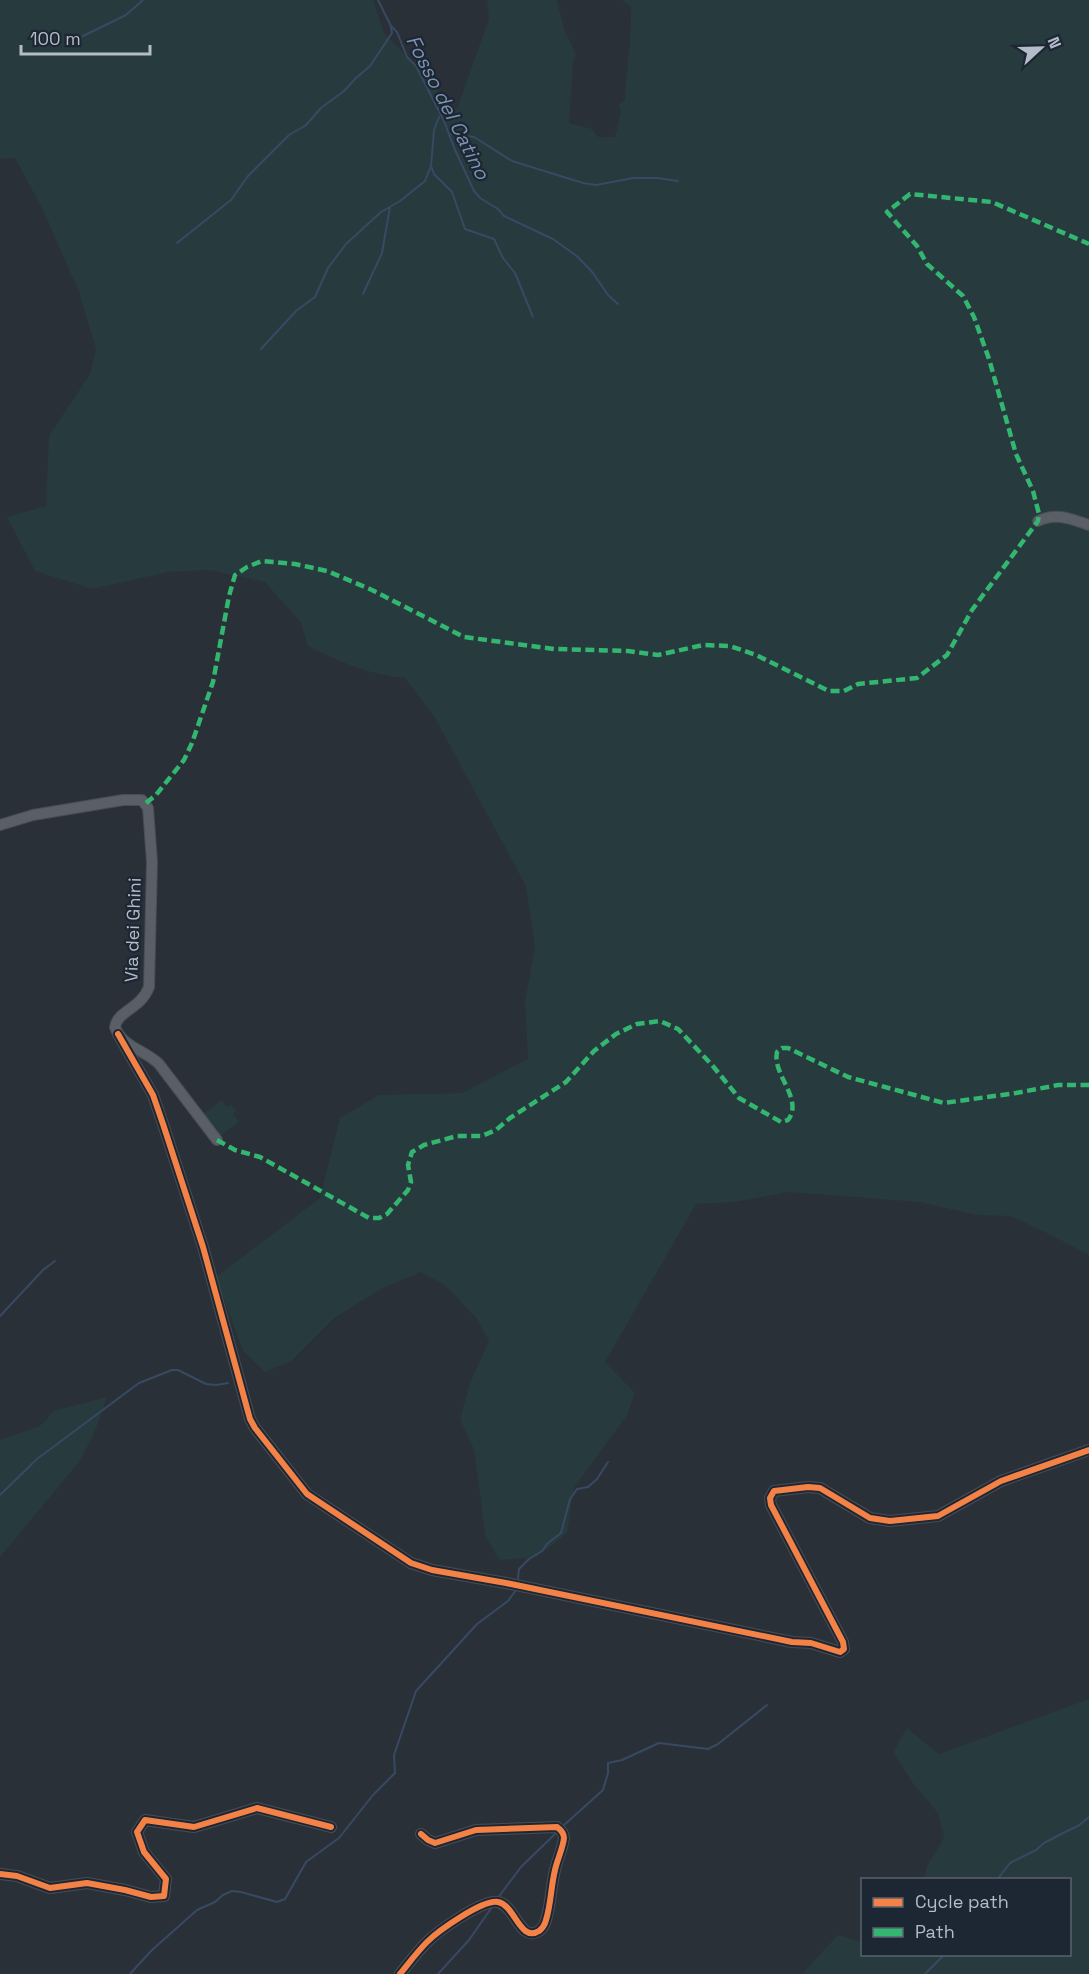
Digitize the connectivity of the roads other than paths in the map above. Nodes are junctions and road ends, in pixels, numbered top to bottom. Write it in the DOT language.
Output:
graph roads {
  1 [pos="1038,521"];
  2 [pos="1089,525"];
  3 [pos="0,825"];
  4 [pos="118,1034"];
  5 [pos="218,1140"];
  6 [pos="1089,1450"];
  7 [pos="331,1827"];
  8 [pos="421,1834"];
  9 [pos="0,1874"];
  10 [pos="400,1974"];
  1 -- 2 [label="street"];
  3 -- 4 [label="street, Via dei Ghini"];
  4 -- 5 [label="street"];
  4 -- 6 [label="street"];
  7 -- 9 [label="street"];
  8 -- 10 [label="street"];
}
